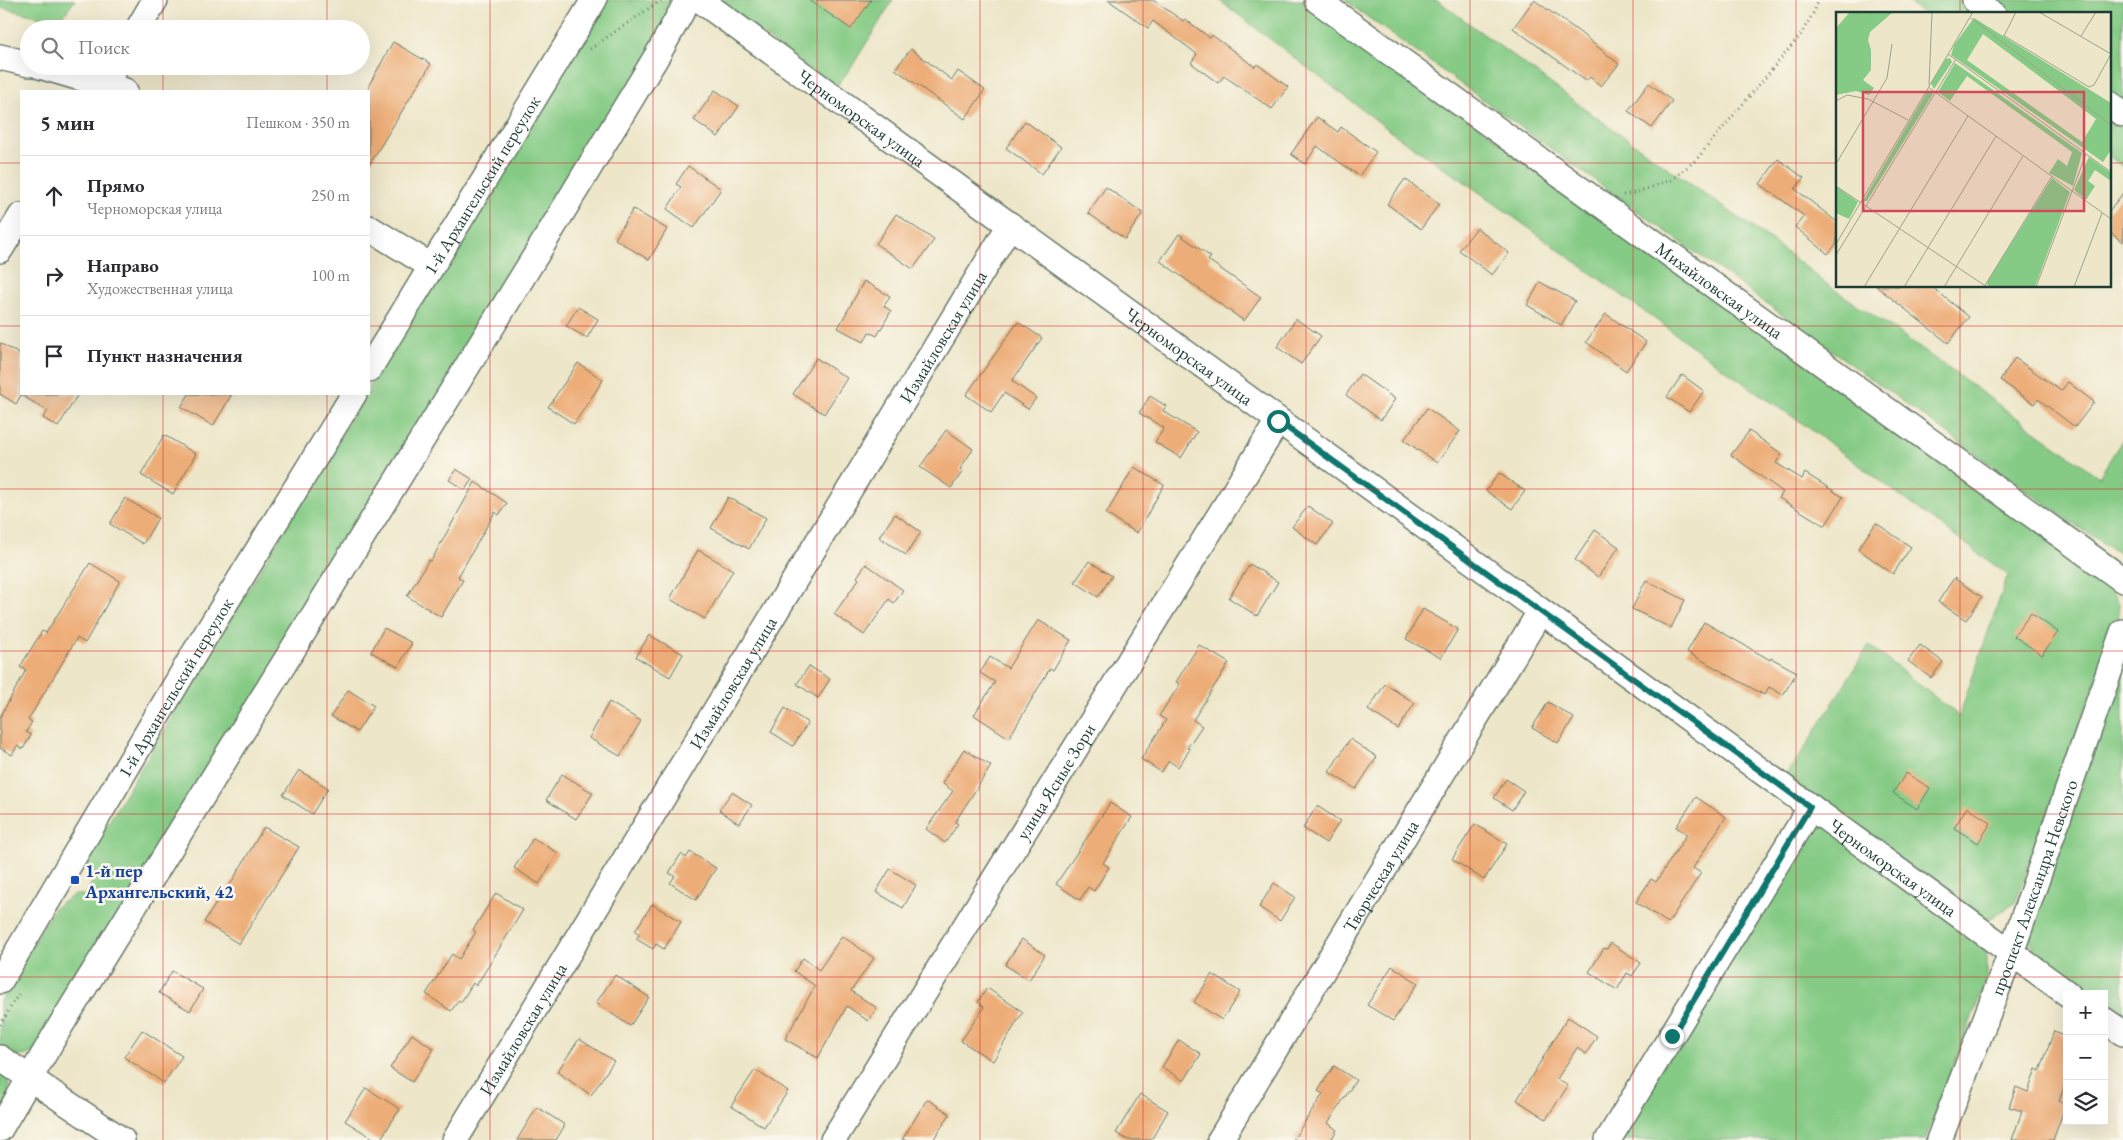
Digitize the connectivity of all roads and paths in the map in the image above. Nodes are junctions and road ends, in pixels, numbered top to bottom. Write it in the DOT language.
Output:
graph roads {
  1 [pos="155,0"];
  2 [pos="594,0"];
  3 [pos="688,0"];
  4 [pos="700,0"];
  5 [pos="1318,0"];
  6 [pos="1818,0"];
  7 [pos="1975,0"];
  8 [pos="1990,12"];
  9 [pos="143,20"];
  10 [pos="0,57"];
  11 [pos="20,62"];
  12 [pos="76,75"];
  13 [pos="111,84"];
  14 [pos="2110,105"];
  15 [pos="2123,114"];
  16 [pos="1594,199"];
  17 [pos="20,218"];
  18 [pos="1010,225"];
  19 [pos="370,229"];
  20 [pos="0,250"];
  21 [pos="431,266"];
  22 [pos="370,367"];
  23 [pos="353,395"];
  24 [pos="1278,421"];
  25 [pos="2123,580"];
  26 [pos="1540,612"];
  27 [pos="2123,632"];
  28 [pos="1810,807"];
  29 [pos="2011,953"];
  30 [pos="0,981"];
  31 [pos="2063,990"];
  32 [pos="2108,1023"];
  33 [pos="2123,1033"];
  34 [pos="0,1058"];
  35 [pos="30,1078"];
  36 [pos="0,1129"];
  37 [pos="122,1140"];
  38 [pos="455,1140"];
  39 [pos="833,1140"];
  40 [pos="1220,1140"];
  41 [pos="1608,1140"];
  42 [pos="1939,1140"];
  1 -- 9 [label="street"];
  2 -- 21 [label="street, 1-й Архангельский переулок"];
  3 -- 35 [label="street"];
  4 -- 18 [label="street, Черноморская улица"];
  5 -- 16 [label="street, Михайловская улица"];
  6 -- 16 [label="path"];
  7 -- 8 [label="street"];
  10 -- 11 [label="street"];
  12 -- 13 [label="street"];
  14 -- 15 [label="street"];
  16 -- 25 [label="street, Михайловская улица"];
  17 -- 20 [label="street"];
  18 -- 24 [label="street, Черноморская улица"];
  18 -- 38 [label="street, Измайловская улица"];
  19 -- 21 [label="street"];
  21 -- 22 [label="street, 1-й Архангельский переулок"];
  23 -- 30 [label="street, 1-й Архангельский переулок"];
  24 -- 26 [label="street, Черноморская улица"];
  24 -- 39 [label="street, улица Ясные Зори"];
  26 -- 28 [label="street, Черноморская улица"];
  26 -- 40 [label="street, Творческая улица"];
  27 -- 29 [label="street, проспект Александра Невского"];
  28 -- 29 [label="street, Черноморская улица"];
  28 -- 41 [label="street"];
  29 -- 31 [label="street, Черноморская улица"];
  29 -- 42 [label="street, проспект Александра Невского"];
  32 -- 33 [label="street"];
  34 -- 35 [label="street"];
  35 -- 36 [label="street"];
  35 -- 37 [label="street"];
}
